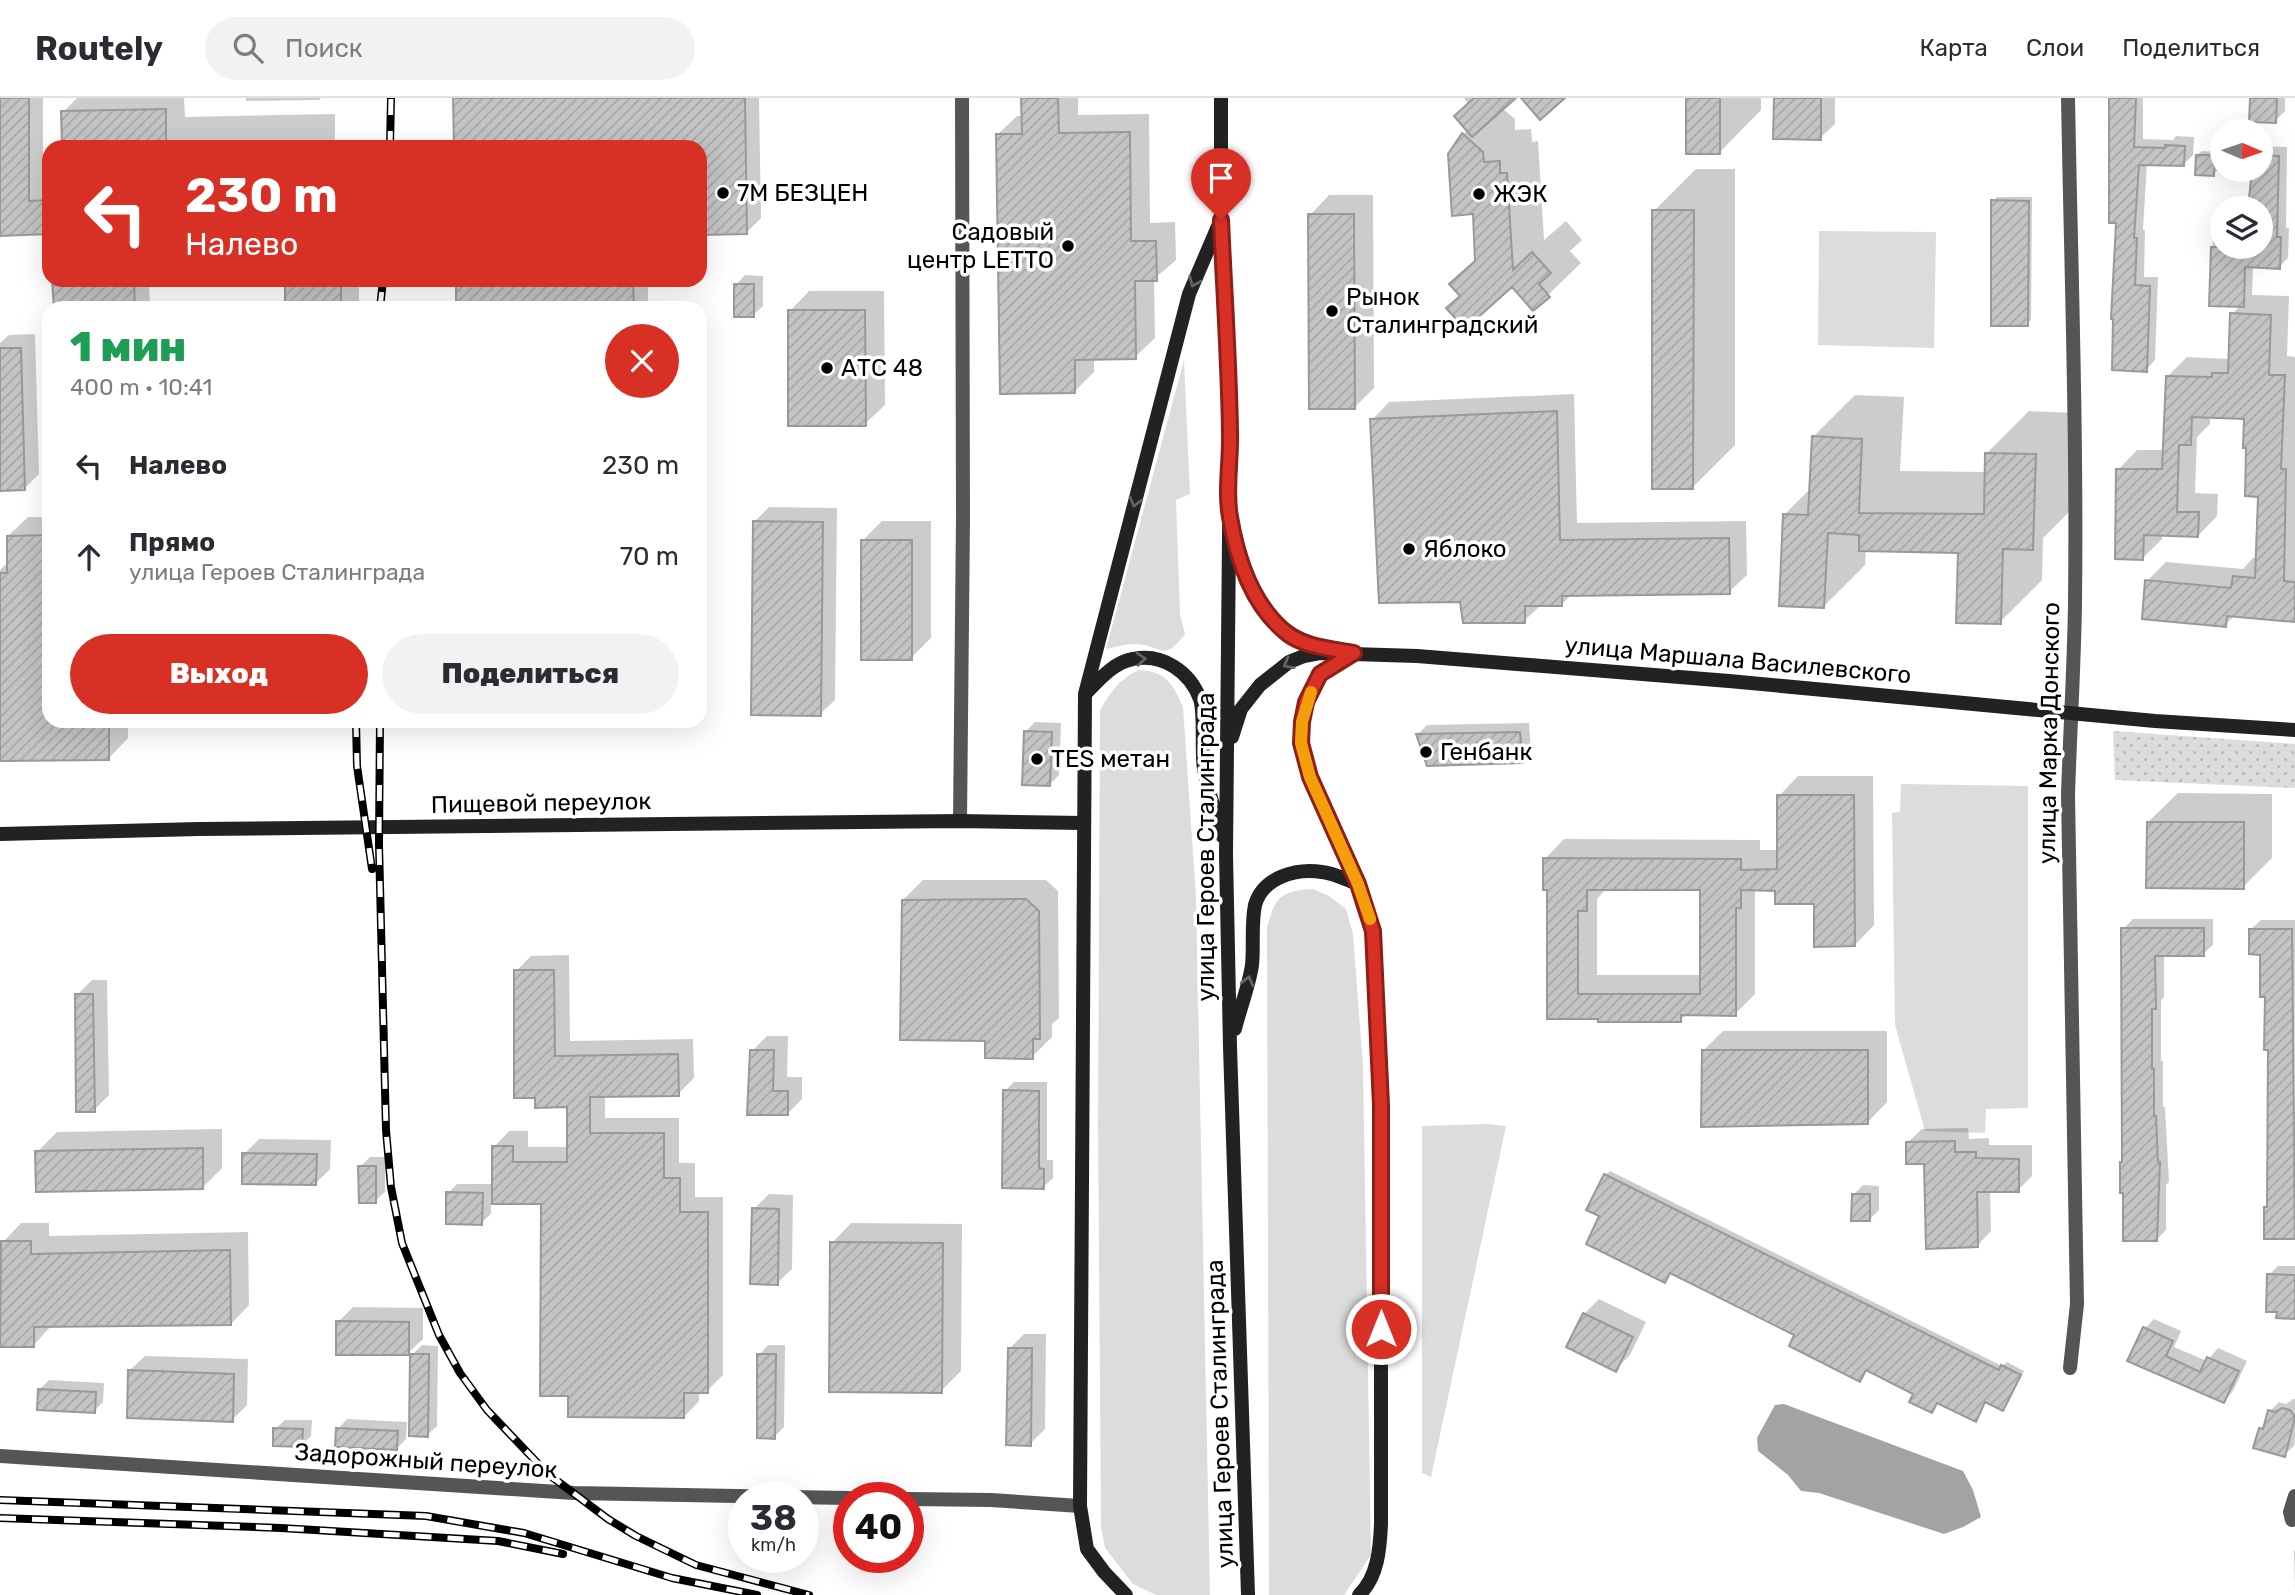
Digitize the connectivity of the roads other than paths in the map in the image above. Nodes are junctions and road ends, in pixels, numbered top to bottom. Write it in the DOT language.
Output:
graph roads {
  1 [pos="962,98"];
  2 [pos="1221,98"];
  3 [pos="2068,98"];
  4 [pos="1221,220"];
  5 [pos="1229,515"];
  6 [pos="1354,653"];
  7 [pos="1085,694"];
  8 [pos="2073,713"];
  9 [pos="2295,730"];
  10 [pos="1227,750"];
  11 [pos="960,821"];
  12 [pos="1083,823"];
  13 [pos="0,834"];
  14 [pos="1226,853"];
  15 [pos="1358,884"];
  16 [pos="1230,1047"];
  17 [pos="2070,1368"];
  18 [pos="0,1456"];
  19 [pos="2295,1496"];
  20 [pos="833,1499"];
  21 [pos="924,1499"];
  22 [pos="1080,1506"];
  23 [pos="2292,1520"];
  24 [pos="1126,1595"];
  25 [pos="1248,1595"];
  26 [pos="1359,1595"];
  1 -- 11 [label="street"];
  2 -- 4 [label="street, улица Героев Сталинграда"];
  3 -- 8 [label="street, улица Марка Донского"];
  4 -- 5 [label="street, улица Героев Сталинграда"];
  4 -- 7 [label="street, one-way"];
  5 -- 6 [label="street"];
  5 -- 10 [label="street, улица Героев Сталинграда"];
  6 -- 8 [label="street, улица Маршала Василевского"];
  6 -- 10 [label="street, улица Маршала Василевского, one-way"];
  6 -- 15 [label="street"];
  7 -- 12 [label="street"];
  7 -- 14 [label="street, one-way"];
  8 -- 9 [label="street, улица Маршала Василевского"];
  8 -- 17 [label="street, улица Марка Донского"];
  10 -- 14 [label="street, улица Героев Сталинграда"];
  11 -- 12 [label="street, Пищевой переулок"];
  11 -- 13 [label="street, Пищевой переулок"];
  12 -- 22 [label="street"];
  14 -- 16 [label="street, улица Героев Сталинграда"];
  16 -- 15 [label="street, one-way"];
  15 -- 26 [label="street"];
  16 -- 25 [label="street, улица Героев Сталинграда"];
  18 -- 20 [label="street, Задорожный переулок"];
  19 -- 23 [label="street"];
  21 -- 22 [label="street"];
  22 -- 24 [label="street"];
}
